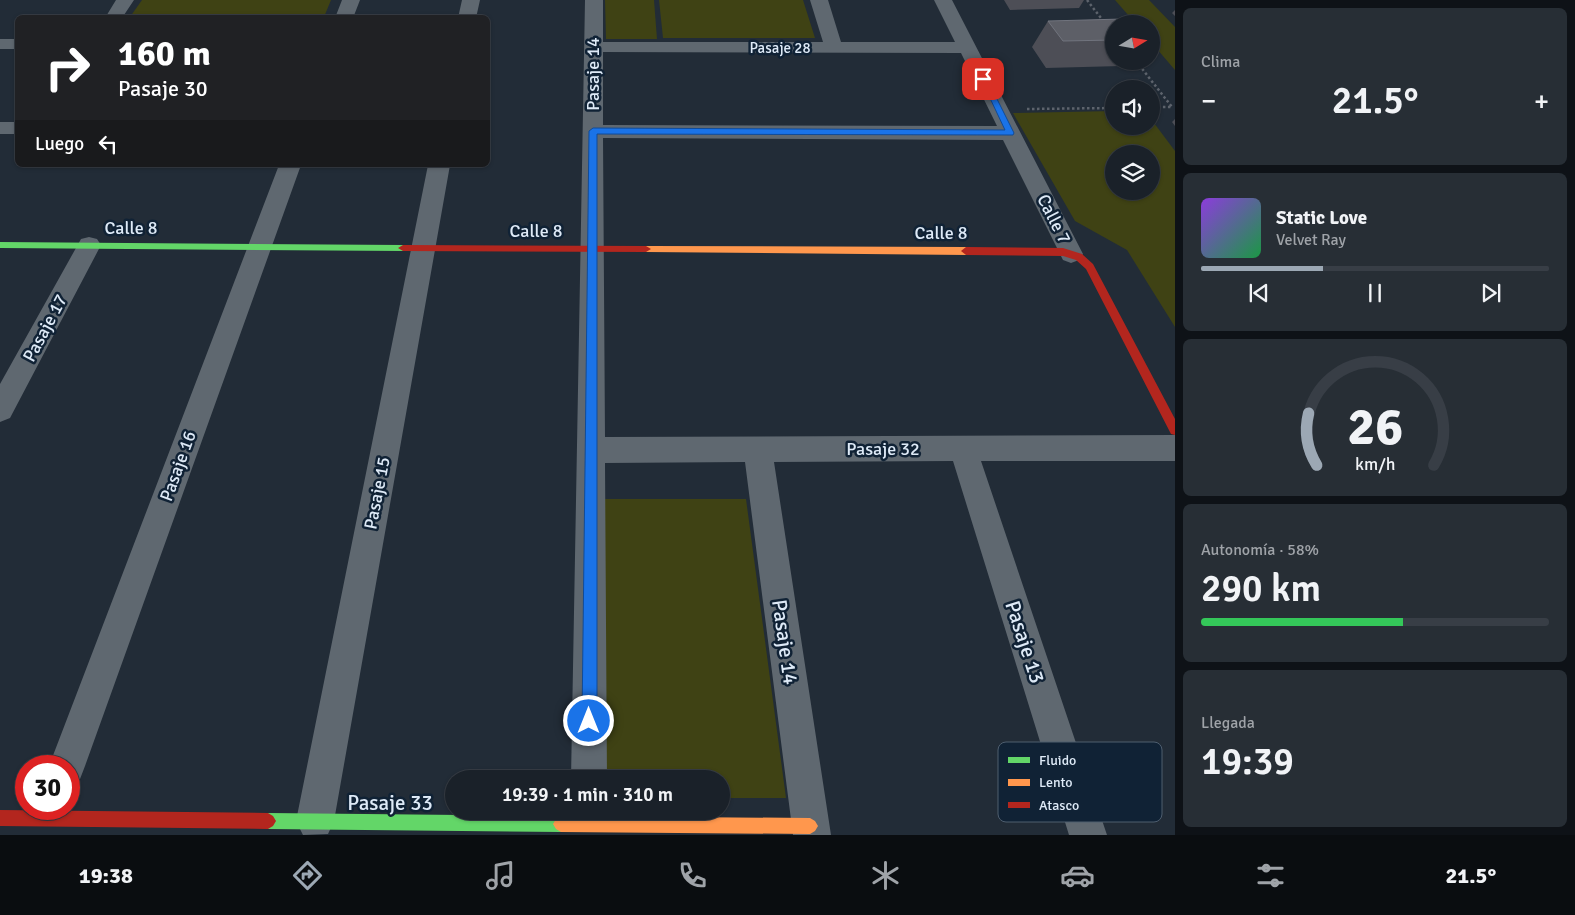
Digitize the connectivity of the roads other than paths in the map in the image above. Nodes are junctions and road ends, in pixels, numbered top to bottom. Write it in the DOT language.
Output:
graph roads {
  1 [pos="125,0"];
  2 [pos="351,0"];
  3 [pos="471,0"];
  4 [pos="594,0"];
  5 [pos="819,0"];
  6 [pos="943,0"];
  7 [pos="115,15"];
  8 [pos="345,15"];
  9 [pos="468,15"];
  10 [pos="0,44"];
  11 [pos="15,44"];
  12 [pos="593,47"];
  13 [pos="834,48"];
  14 [pos="967,48"];
  15 [pos="0,128"];
  16 [pos="15,128"];
  17 [pos="593,131"];
  18 [pos="1010,133"];
  19 [pos="289,167"];
  20 [pos="439,167"];
  21 [pos="0,245"];
  22 [pos="90,245"];
  23 [pos="260,246"];
  24 [pos="424,247"];
  25 [pos="592,248"];
  26 [pos="1071,254"];
  27 [pos="0,410"];
  28 [pos="1175,430"];
  29 [pos="1175,448"];
  30 [pos="963,449"];
  31 [pos="591,450"];
  32 [pos="758,450"];
  33 [pos="1058,742"];
  34 [pos="71,755"];
  35 [pos="589,770"];
  36 [pos="0,818"];
  37 [pos="445,819"];
  38 [pos="640,820"];
  39 [pos="47,821"];
  40 [pos="315,821"];
  41 [pos="1084,822"];
  42 [pos="811,830"];
  43 [pos="1088,835"];
  1 -- 7 [label="street"];
  2 -- 8 [label="street"];
  3 -- 9 [label="street"];
  4 -- 12 [label="street, Pasaje 14"];
  5 -- 13 [label="street"];
  6 -- 14 [label="street, Calle 7"];
  10 -- 11 [label="street"];
  12 -- 13 [label="street, Pasaje 28"];
  12 -- 17 [label="street, Pasaje 14"];
  13 -- 14 [label="street, Pasaje 28"];
  14 -- 18 [label="street, Calle 7"];
  15 -- 16 [label="street"];
  17 -- 18 [label="street"];
  17 -- 25 [label="street, Pasaje 14"];
  18 -- 26 [label="street, Calle 7"];
  19 -- 23 [label="street, Pasaje 16"];
  20 -- 24 [label="street, Pasaje 15"];
  21 -- 22 [label="street, Calle 8"];
  22 -- 23 [label="street, Calle 8"];
  22 -- 27 [label="street, Pasaje 17"];
  23 -- 24 [label="street, Calle 8"];
  23 -- 34 [label="street, Pasaje 16"];
  24 -- 25 [label="street, Calle 8"];
  24 -- 40 [label="street, Pasaje 15"];
  25 -- 26 [label="street, Calle 8"];
  25 -- 31 [label="street, Pasaje 14"];
  26 -- 28 [label="street, Calle 7"];
  29 -- 30 [label="street, Pasaje 32"];
  30 -- 32 [label="street, Pasaje 32"];
  30 -- 33 [label="street, Pasaje 13"];
  31 -- 32 [label="street, Pasaje 32"];
  31 -- 35 [label="street, Pasaje 14"];
  32 -- 42 [label="street, Pasaje 14"];
  36 -- 39 [label="street, Pasaje 33"];
  37 -- 40 [label="street, Pasaje 33"];
  38 -- 42 [label="street, Pasaje 33"];
  39 -- 40 [label="street, Pasaje 33"];
  41 -- 43 [label="street, Pasaje 13"];
}
